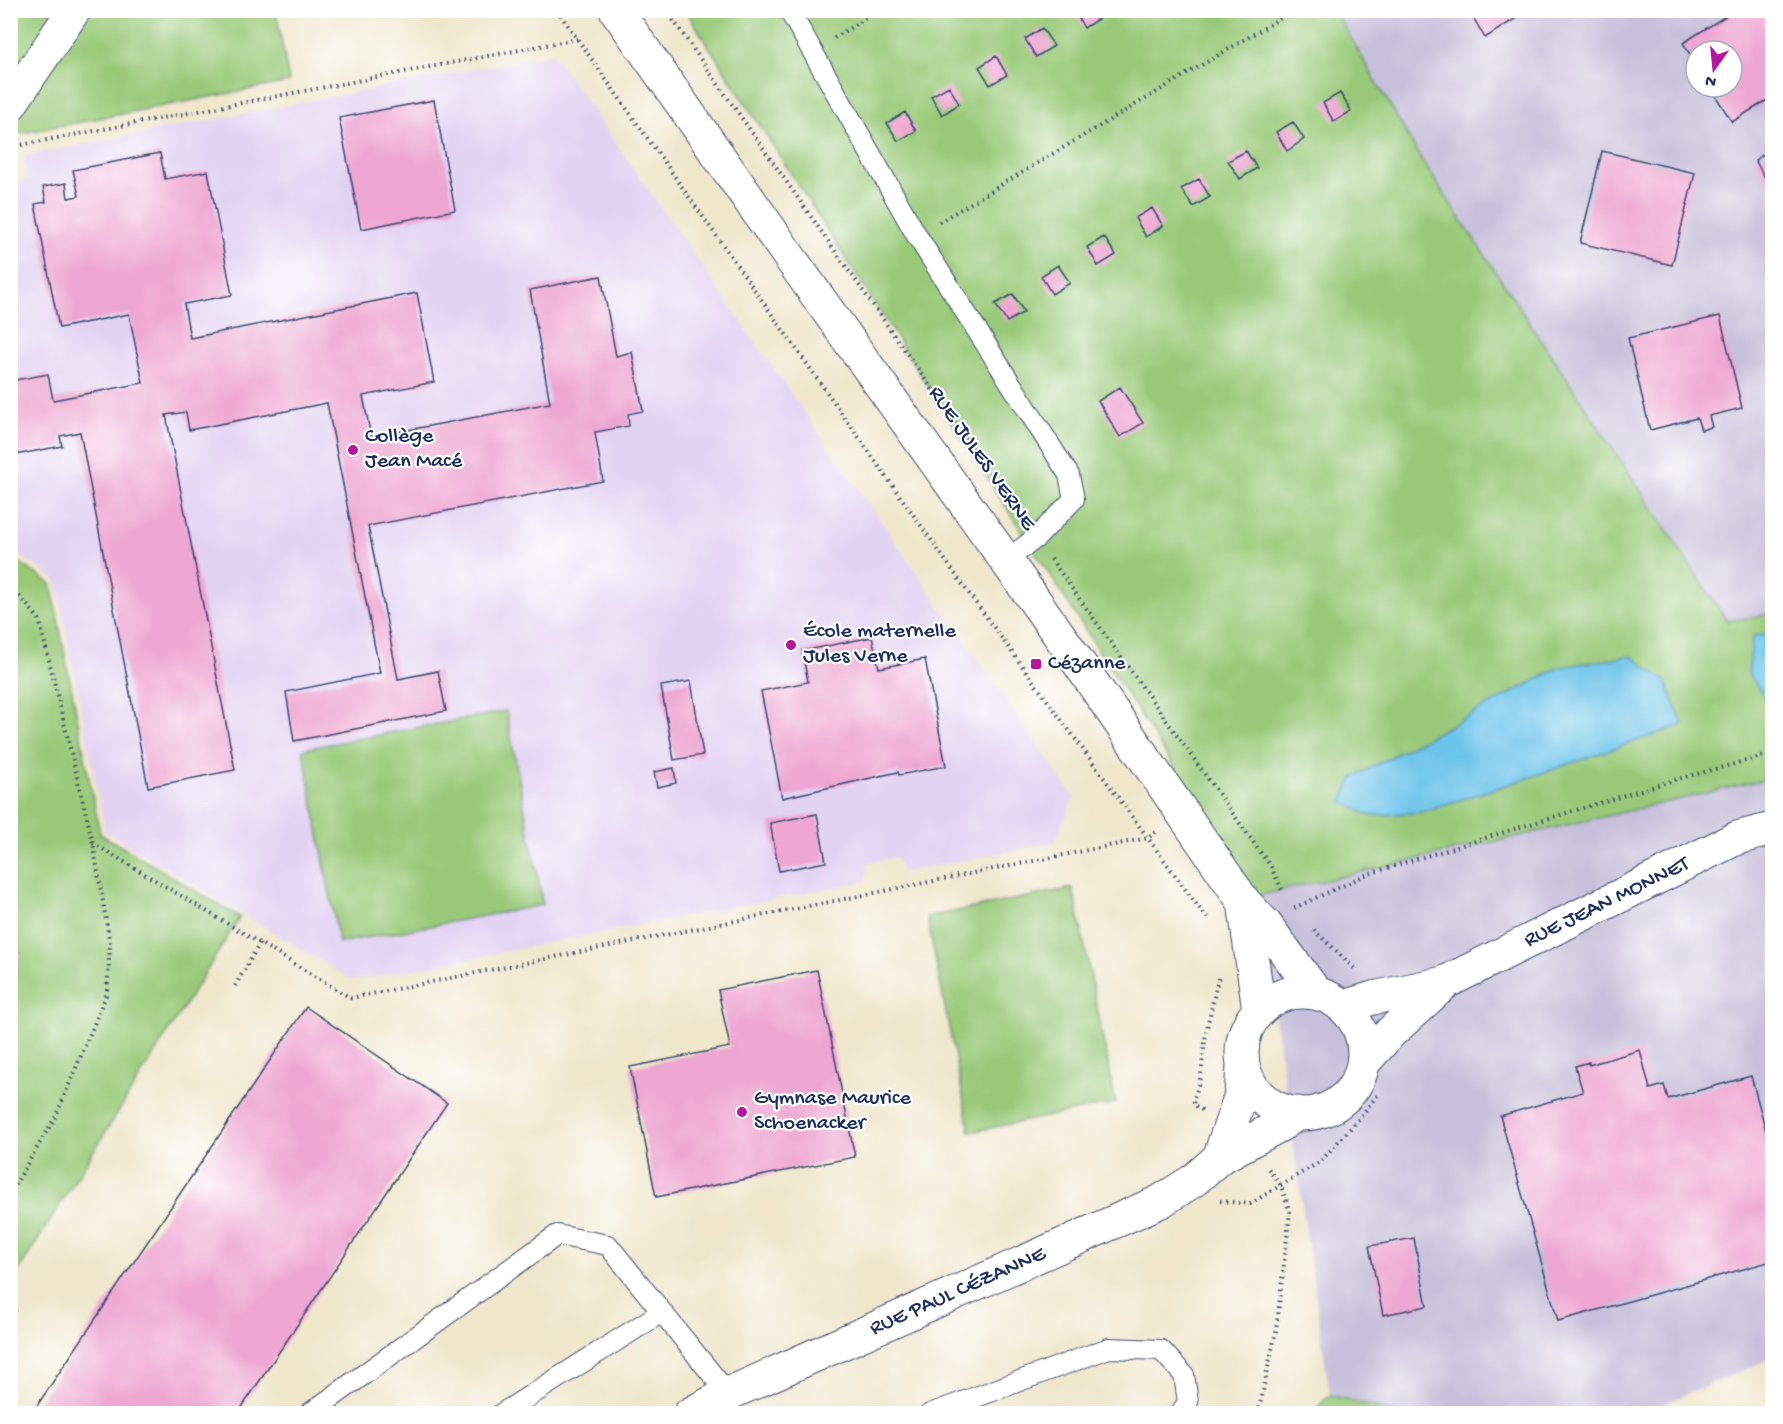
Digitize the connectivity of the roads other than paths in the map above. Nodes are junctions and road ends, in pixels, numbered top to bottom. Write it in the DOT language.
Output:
graph roads {
  1 [pos="74,10"];
  2 [pos="616,10"];
  3 [pos="789,10"];
  4 [pos="10,105"];
  5 [pos="1005,561"];
  6 [pos="1773,829"];
  7 [pos="1244,902"];
  8 [pos="1444,983"];
  9 [pos="1330,1000"];
  10 [pos="1259,1010"];
  11 [pos="1364,1062"];
  12 [pos="1243,1066"];
  13 [pos="1298,1113"];
  14 [pos="1219,1158"];
  15 [pos="662,1312"];
  16 [pos="705,1407"];
  17 [pos="309,1413"];
  18 [pos="501,1413"];
  19 [pos="930,1413"];
  20 [pos="1180,1413"];
  1 -- 4 [label="street"];
  2 -- 5 [label="street, RUE JULES VERNE"];
  3 -- 5 [label="lane"];
  5 -- 7 [label="street, RUE JULES VERNE"];
  6 -- 8 [label="street, RUE JEAN MONNET"];
  7 -- 9 [label="street, RUE JULES VERNE"];
  7 -- 10 [label="street, RUE JULES VERNE"];
  8 -- 9 [label="street, RUE JEAN MONNET"];
  8 -- 11 [label="street, RUE JEAN MONNET"];
  9 -- 10 [label="street"];
  9 -- 11 [label="street"];
  10 -- 12 [label="street"];
  11 -- 13 [label="street"];
  12 -- 13 [label="street"];
  12 -- 14 [label="street"];
  13 -- 14 [label="street, RUE PAUL CÉZANNE"];
  14 -- 16 [label="street, RUE PAUL CÉZANNE"];
  15 -- 16 [label="lane"];
  15 -- 17 [label="lane"];
  15 -- 18 [label="lane"];
  19 -- 20 [label="lane"];
}
